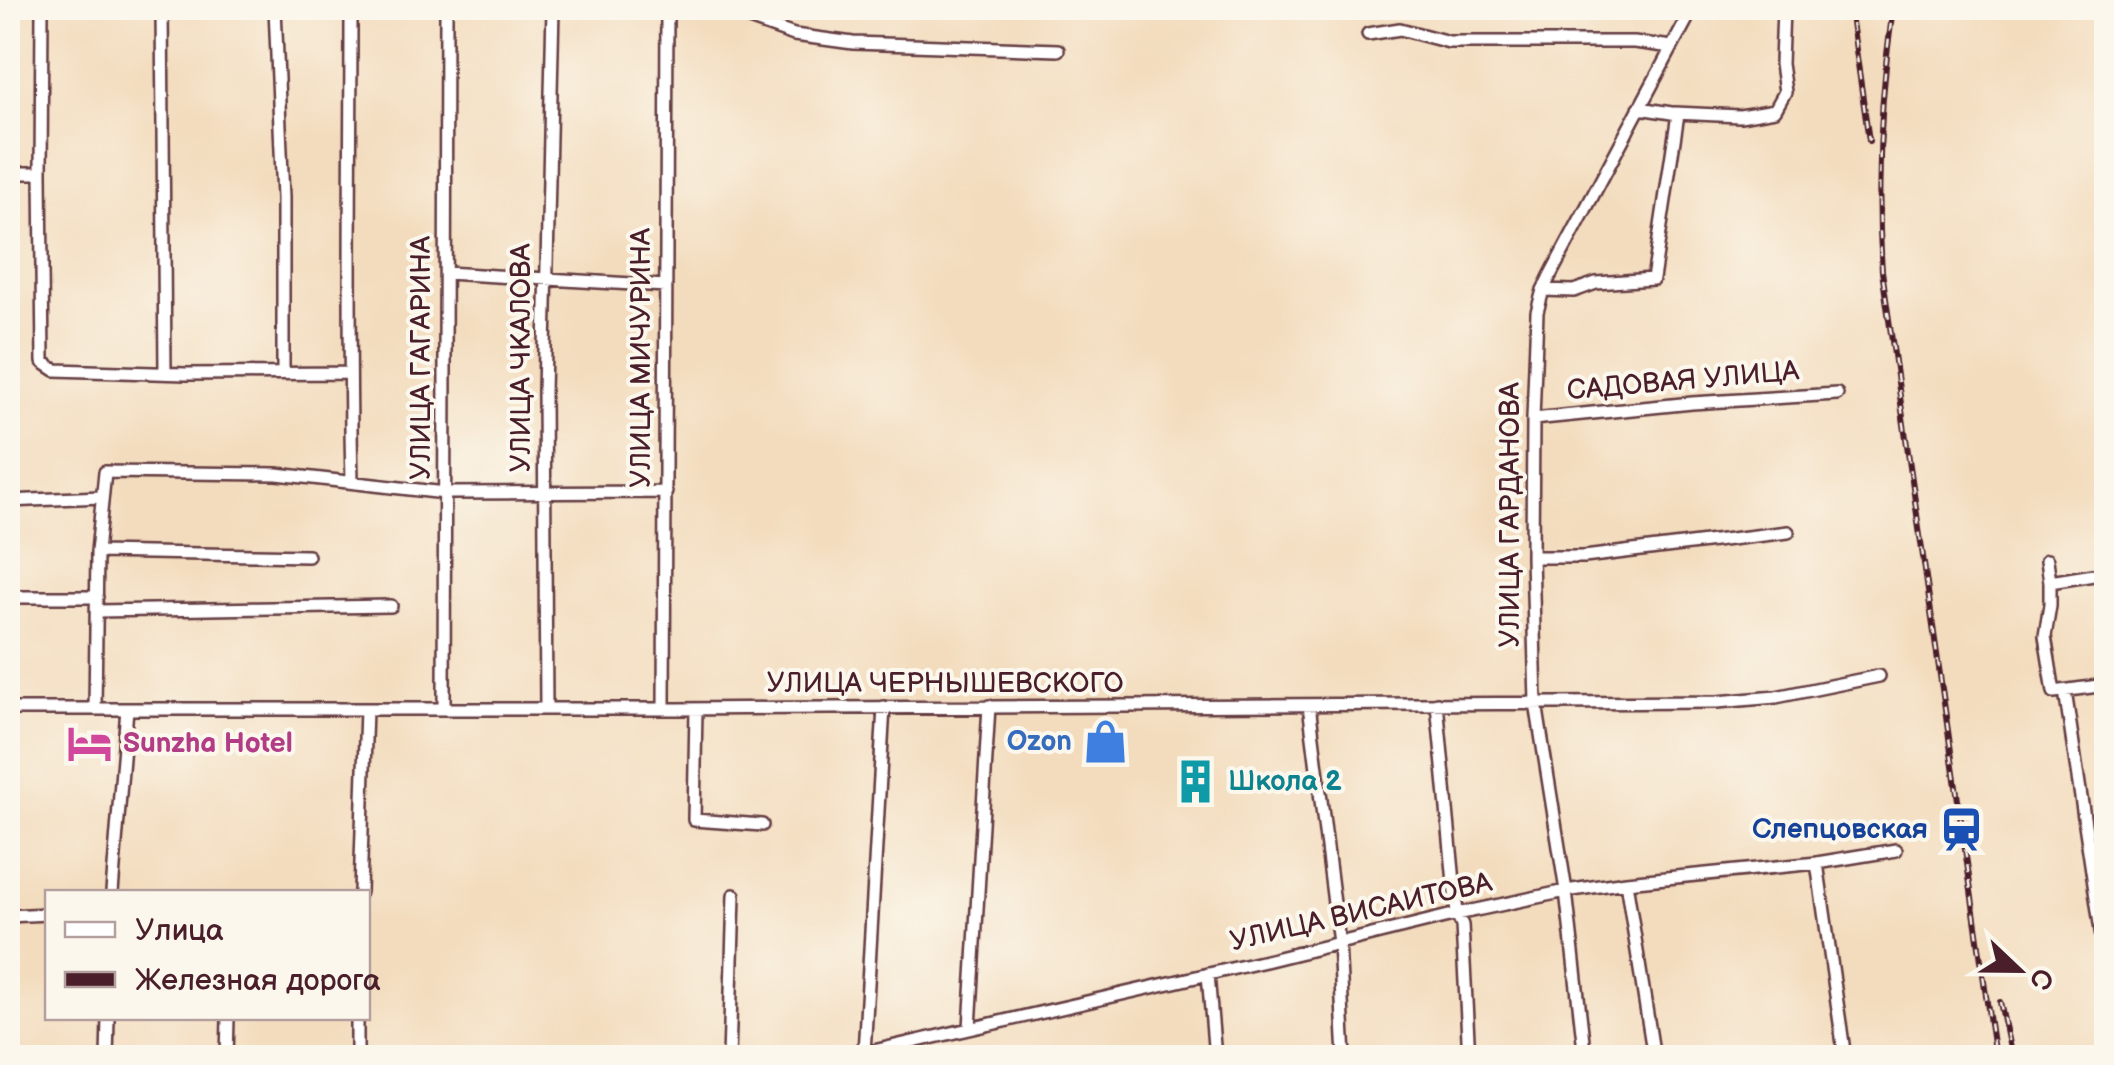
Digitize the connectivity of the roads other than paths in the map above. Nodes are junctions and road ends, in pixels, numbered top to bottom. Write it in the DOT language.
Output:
graph roads {
  1 [pos="42,8"];
  2 [pos="162,8"];
  3 [pos="275,8"];
  4 [pos="351,8"];
  5 [pos="446,8"];
  6 [pos="553,8"];
  7 [pos="667,8"];
  8 [pos="718,8"];
  9 [pos="1693,8"];
  10 [pos="1783,8"];
  11 [pos="1368,34"];
  12 [pos="1672,46"];
  13 [pos="1058,50"];
  14 [pos="1640,108"];
  15 [pos="1674,113"];
  16 [pos="41,172"];
  17 [pos="8,173"];
  18 [pos="446,273"];
  19 [pos="546,280"];
  20 [pos="666,286"];
  21 [pos="1543,290"];
  22 [pos="283,373"];
  23 [pos="350,373"];
  24 [pos="165,374"];
  25 [pos="1838,394"];
  26 [pos="1532,419"];
  27 [pos="352,481"];
  28 [pos="445,492"];
  29 [pos="546,492"];
  30 [pos="666,492"];
  31 [pos="101,497"];
  32 [pos="8,501"];
  33 [pos="1788,532"];
  34 [pos="97,552"];
  35 [pos="308,556"];
  36 [pos="1532,557"];
  37 [pos="2047,560"];
  38 [pos="2106,574"];
  39 [pos="2050,582"];
  40 [pos="8,597"];
  41 [pos="97,604"];
  42 [pos="390,606"];
  43 [pos="1879,676"];
  44 [pos="2106,684"];
  45 [pos="2060,692"];
  46 [pos="1437,703"];
  47 [pos="1536,703"];
  48 [pos="1309,705"];
  49 [pos="989,706"];
  50 [pos="884,707"];
  51 [pos="8,708"];
  52 [pos="95,709"];
  53 [pos="126,709"];
  54 [pos="546,709"];
  55 [pos="664,709"];
  56 [pos="696,709"];
  57 [pos="366,710"];
  58 [pos="444,710"];
  59 [pos="762,825"];
  60 [pos="1896,850"];
  61 [pos="1817,863"];
  62 [pos="1626,882"];
  63 [pos="112,890"];
  64 [pos="360,890"];
  65 [pos="1566,891"];
  66 [pos="734,895"];
  67 [pos="45,914"];
  68 [pos="1456,914"];
  69 [pos="8,916"];
  70 [pos="1340,943"];
  71 [pos="2106,964"];
  72 [pos="1208,974"];
  73 [pos="108,1020"];
  74 [pos="228,1020"];
  75 [pos="357,1020"];
  76 [pos="970,1028"];
  77 [pos="864,1053"];
  78 [pos="107,1058"];
  79 [pos="226,1058"];
  80 [pos="357,1058"];
  81 [pos="729,1058"];
  82 [pos="843,1058"];
  83 [pos="1215,1058"];
  84 [pos="1344,1058"];
  85 [pos="1469,1058"];
  86 [pos="1585,1058"];
  87 [pos="1654,1058"];
  88 [pos="1846,1058"];
  1 -- 16 [label="street"];
  2 -- 24 [label="street"];
  3 -- 22 [label="street"];
  4 -- 23 [label="street"];
  5 -- 18 [label="street, УЛИЦА ГАГАРИНА"];
  6 -- 19 [label="street, УЛИЦА ЧКАЛОВА"];
  7 -- 20 [label="street, УЛИЦА МИЧУРИНА"];
  8 -- 13 [label="street"];
  9 -- 12 [label="street, УЛИЦА ГАРДАНОВА"];
  10 -- 15 [label="street"];
  11 -- 12 [label="street"];
  12 -- 14 [label="street, УЛИЦА ГАРДАНОВА"];
  14 -- 15 [label="street"];
  14 -- 21 [label="street, УЛИЦА ГАРДАНОВА"];
  15 -- 21 [label="street"];
  16 -- 17 [label="street"];
  16 -- 24 [label="street"];
  18 -- 19 [label="street"];
  18 -- 28 [label="street, УЛИЦА ГАГАРИНА"];
  19 -- 20 [label="street"];
  19 -- 29 [label="street, УЛИЦА ЧКАЛОВА"];
  20 -- 30 [label="street, УЛИЦА МИЧУРИНА"];
  21 -- 26 [label="street, УЛИЦА ГАРДАНОВА"];
  22 -- 23 [label="street"];
  22 -- 24 [label="street"];
  23 -- 27 [label="street"];
  25 -- 26 [label="street, САДОВАЯ УЛИЦА"];
  26 -- 36 [label="street, УЛИЦА ГАРДАНОВА"];
  27 -- 28 [label="street"];
  27 -- 31 [label="street"];
  28 -- 29 [label="street"];
  28 -- 58 [label="street, УЛИЦА ГАГАРИНА"];
  29 -- 30 [label="street"];
  29 -- 54 [label="street, УЛИЦА ЧКАЛОВА"];
  30 -- 55 [label="street, УЛИЦА МИЧУРИНА"];
  31 -- 32 [label="street"];
  31 -- 34 [label="street"];
  33 -- 36 [label="street"];
  34 -- 35 [label="street"];
  34 -- 41 [label="street"];
  36 -- 47 [label="street, УЛИЦА ГАРДАНОВА"];
  37 -- 39 [label="street"];
  38 -- 39 [label="street"];
  39 -- 45 [label="street"];
  40 -- 41 [label="street"];
  41 -- 42 [label="street"];
  41 -- 52 [label="street"];
  43 -- 47 [label="street, УЛИЦА ЧЕРНЫШЕВСКОГО"];
  44 -- 45 [label="street"];
  45 -- 71 [label="street"];
  46 -- 47 [label="street, УЛИЦА ЧЕРНЫШЕВСКОГО"];
  46 -- 48 [label="street, УЛИЦА ЧЕРНЫШЕВСКОГО"];
  46 -- 68 [label="street"];
  47 -- 65 [label="street, УЛИЦА ГАРДАНОВА"];
  48 -- 49 [label="street, УЛИЦА ЧЕРНЫШЕВСКОГО"];
  48 -- 70 [label="street"];
  49 -- 50 [label="street, УЛИЦА ЧЕРНЫШЕВСКОГО"];
  49 -- 76 [label="street"];
  50 -- 56 [label="street, УЛИЦА ЧЕРНЫШЕВСКОГО"];
  50 -- 77 [label="street"];
  51 -- 52 [label="street, УЛИЦА ЧЕРНЫШЕВСКОГО"];
  52 -- 53 [label="street, УЛИЦА ЧЕРНЫШЕВСКОГО"];
  53 -- 57 [label="street, УЛИЦА ЧЕРНЫШЕВСКОГО"];
  53 -- 63 [label="street"];
  54 -- 55 [label="street, УЛИЦА ЧЕРНЫШЕВСКОГО"];
  54 -- 58 [label="street, УЛИЦА ЧЕРНЫШЕВСКОГО"];
  55 -- 56 [label="street, УЛИЦА ЧЕРНЫШЕВСКОГО"];
  56 -- 59 [label="street"];
  57 -- 58 [label="street, УЛИЦА ЧЕРНЫШЕВСКОГО"];
  57 -- 64 [label="street"];
  60 -- 61 [label="street, УЛИЦА ВИСАИТОВА"];
  61 -- 62 [label="street, УЛИЦА ВИСАИТОВА"];
  61 -- 88 [label="street"];
  62 -- 65 [label="street, УЛИЦА ВИСАИТОВА"];
  62 -- 87 [label="street"];
  65 -- 68 [label="street, УЛИЦА ВИСАИТОВА"];
  65 -- 86 [label="street, УЛИЦА ГАРДАНОВА"];
  66 -- 81 [label="street"];
  67 -- 69 [label="street"];
  68 -- 70 [label="street, УЛИЦА ВИСАИТОВА"];
  68 -- 85 [label="street"];
  70 -- 72 [label="street, УЛИЦА ВИСАИТОВА"];
  70 -- 84 [label="street"];
  72 -- 76 [label="street, УЛИЦА ВИСАИТОВА"];
  72 -- 83 [label="street"];
  73 -- 78 [label="street"];
  74 -- 79 [label="street"];
  75 -- 80 [label="street"];
  76 -- 77 [label="street, УЛИЦА ВИСАИТОВА"];
  77 -- 82 [label="street, УЛИЦА ВИСАИТОВА"];
}
